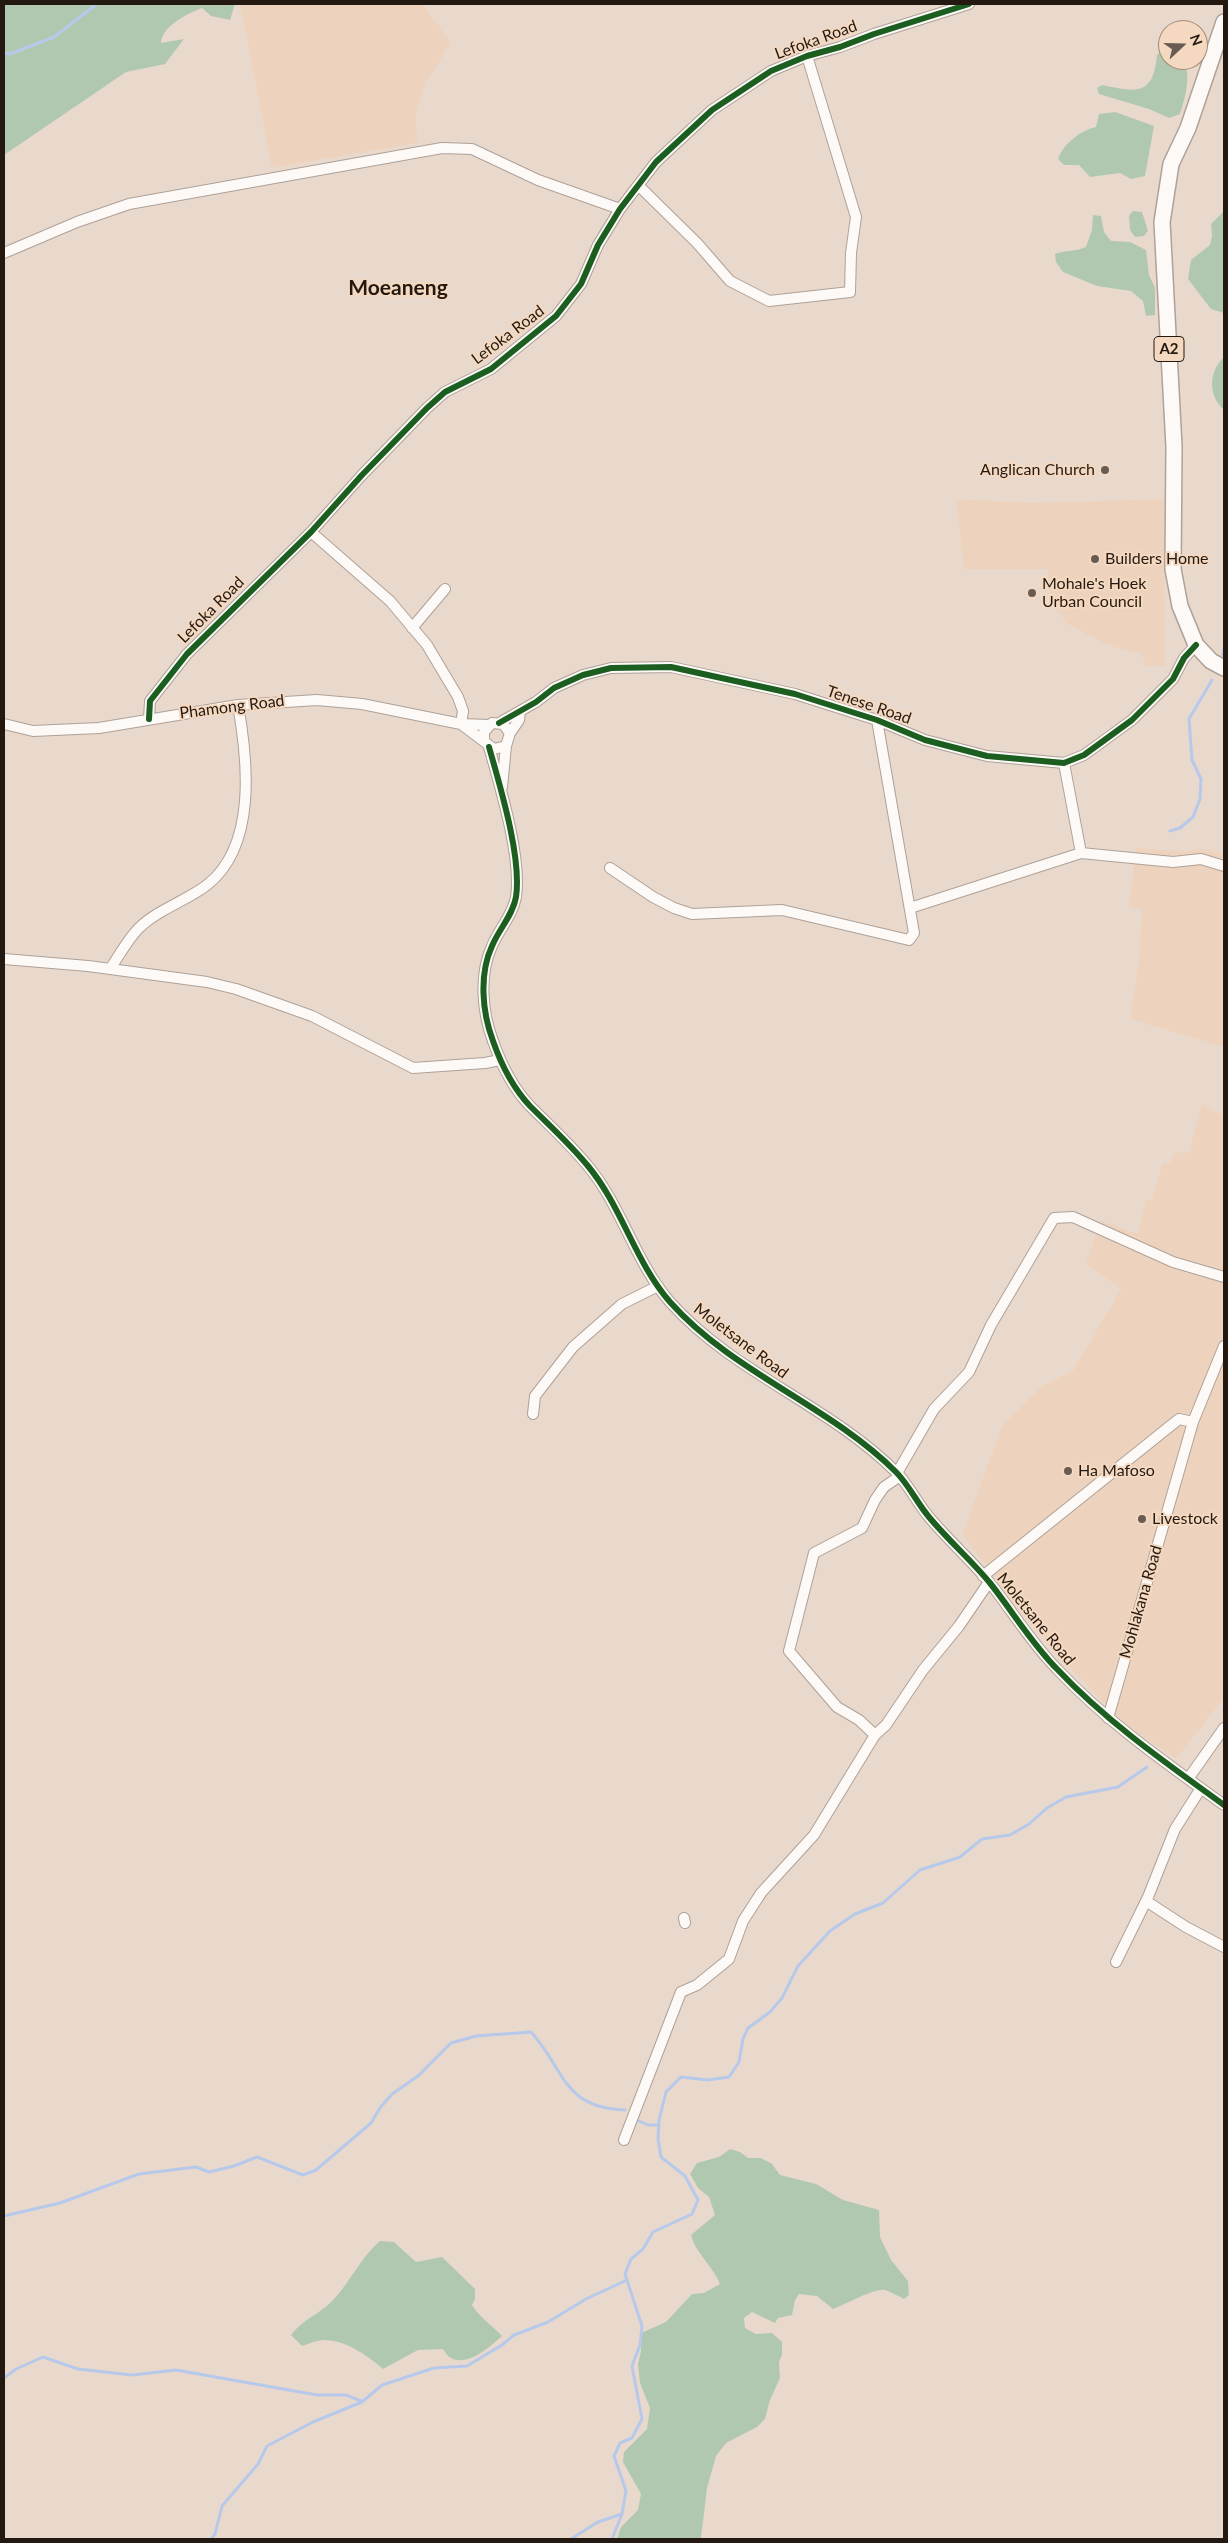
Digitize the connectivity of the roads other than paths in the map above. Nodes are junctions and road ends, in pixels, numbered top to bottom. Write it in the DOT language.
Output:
graph roads {
  1 [pos="969,4"];
  2 [pos="1224,22"];
  3 [pos="807,56"];
  4 [pos="639,186"];
  5 [pos="620,209"];
  6 [pos="4,253"];
  7 [pos="311,532"];
  8 [pos="445,589"];
  9 [pos="412,628"];
  10 [pos="1196,645"];
  11 [pos="1224,668"];
  12 [pos="238,705"];
  13 [pos="520,712"];
  14 [pos="149,719"];
  15 [pos="877,720"];
  16 [pos="4,724"];
  17 [pos="461,724"];
  18 [pos="494,724"];
  19 [pos="510,734"];
  20 [pos="487,744"];
  21 [pos="506,746"];
  22 [pos="1064,763"];
  23 [pos="502,788"];
  24 [pos="1081,853"];
  25 [pos="1224,866"];
  26 [pos="610,868"];
  27 [pos="910,908"];
  28 [pos="4,959"];
  29 [pos="110,969"];
  30 [pos="500,1060"];
  31 [pos="1224,1277"];
  32 [pos="658,1286"];
  33 [pos="1224,1346"];
  34 [pos="1220,1370"];
  35 [pos="533,1414"];
  36 [pos="1193,1422"];
  37 [pos="898,1475"];
  38 [pos="986,1579"];
  39 [pos="1108,1718"];
  40 [pos="1224,1728"];
  41 [pos="875,1735"];
  42 [pos="1188,1779"];
  43 [pos="1201,1788"];
  44 [pos="1224,1805"];
  45 [pos="1146,1902"];
  46 [pos="1224,1947"];
  47 [pos="1116,1962"];
  48 [pos="624,2140"];
  1 -- 3 [label="street, Lefoka Road"];
  2 -- 10 [label="main road, A2"];
  3 -- 4 [label="street, Lefoka Road"];
  3 -- 4 [label="street"];
  4 -- 5 [label="street, Lefoka Road"];
  5 -- 6 [label="street"];
  5 -- 7 [label="street, Lefoka Road"];
  7 -- 9 [label="street"];
  7 -- 14 [label="street, Lefoka Road"];
  8 -- 9 [label="street"];
  9 -- 17 [label="street"];
  10 -- 11 [label="main road, A2"];
  10 -- 22 [label="street, Tenese Road"];
  12 -- 14 [label="street, Phamong Road"];
  12 -- 17 [label="street, Phamong Road"];
  12 -- 29 [label="street"];
  13 -- 15 [label="street, Tenese Road"];
  13 -- 18 [label="street, Tenese Road"];
  13 -- 19 [label="street"];
  14 -- 16 [label="street, Phamong Road"];
  15 -- 22 [label="street, Tenese Road"];
  15 -- 27 [label="street"];
  17 -- 18 [label="street, Phamong Road"];
  17 -- 20 [label="street, Phamong Road"];
  18 -- 19 [label="street"];
  18 -- 20 [label="street"];
  19 -- 21 [label="street"];
  20 -- 21 [label="street"];
  20 -- 23 [label="street, Moletsane Road"];
  21 -- 23 [label="street, Moletsane Road"];
  22 -- 24 [label="street"];
  23 -- 30 [label="street, Moletsane Road"];
  24 -- 25 [label="street"];
  24 -- 27 [label="street"];
  26 -- 27 [label="street"];
  28 -- 29 [label="street"];
  29 -- 30 [label="street"];
  30 -- 32 [label="street, Moletsane Road"];
  31 -- 37 [label="street"];
  32 -- 35 [label="street"];
  32 -- 37 [label="street, Moletsane Road"];
  33 -- 34 [label="street, Mohlakana Road"];
  34 -- 36 [label="street, Mohlakana Road"];
  36 -- 38 [label="street"];
  36 -- 39 [label="street, Mohlakana Road"];
  37 -- 38 [label="street, Moletsane Road"];
  37 -- 41 [label="street"];
  38 -- 39 [label="street, Moletsane Road"];
  38 -- 41 [label="street"];
  39 -- 42 [label="street, Moletsane Road"];
  40 -- 42 [label="street"];
  41 -- 48 [label="street"];
  42 -- 43 [label="street, Moletsane Road"];
  43 -- 44 [label="street, Moletsane Road"];
  43 -- 45 [label="street"];
  45 -- 46 [label="street"];
  45 -- 47 [label="street"];
}
